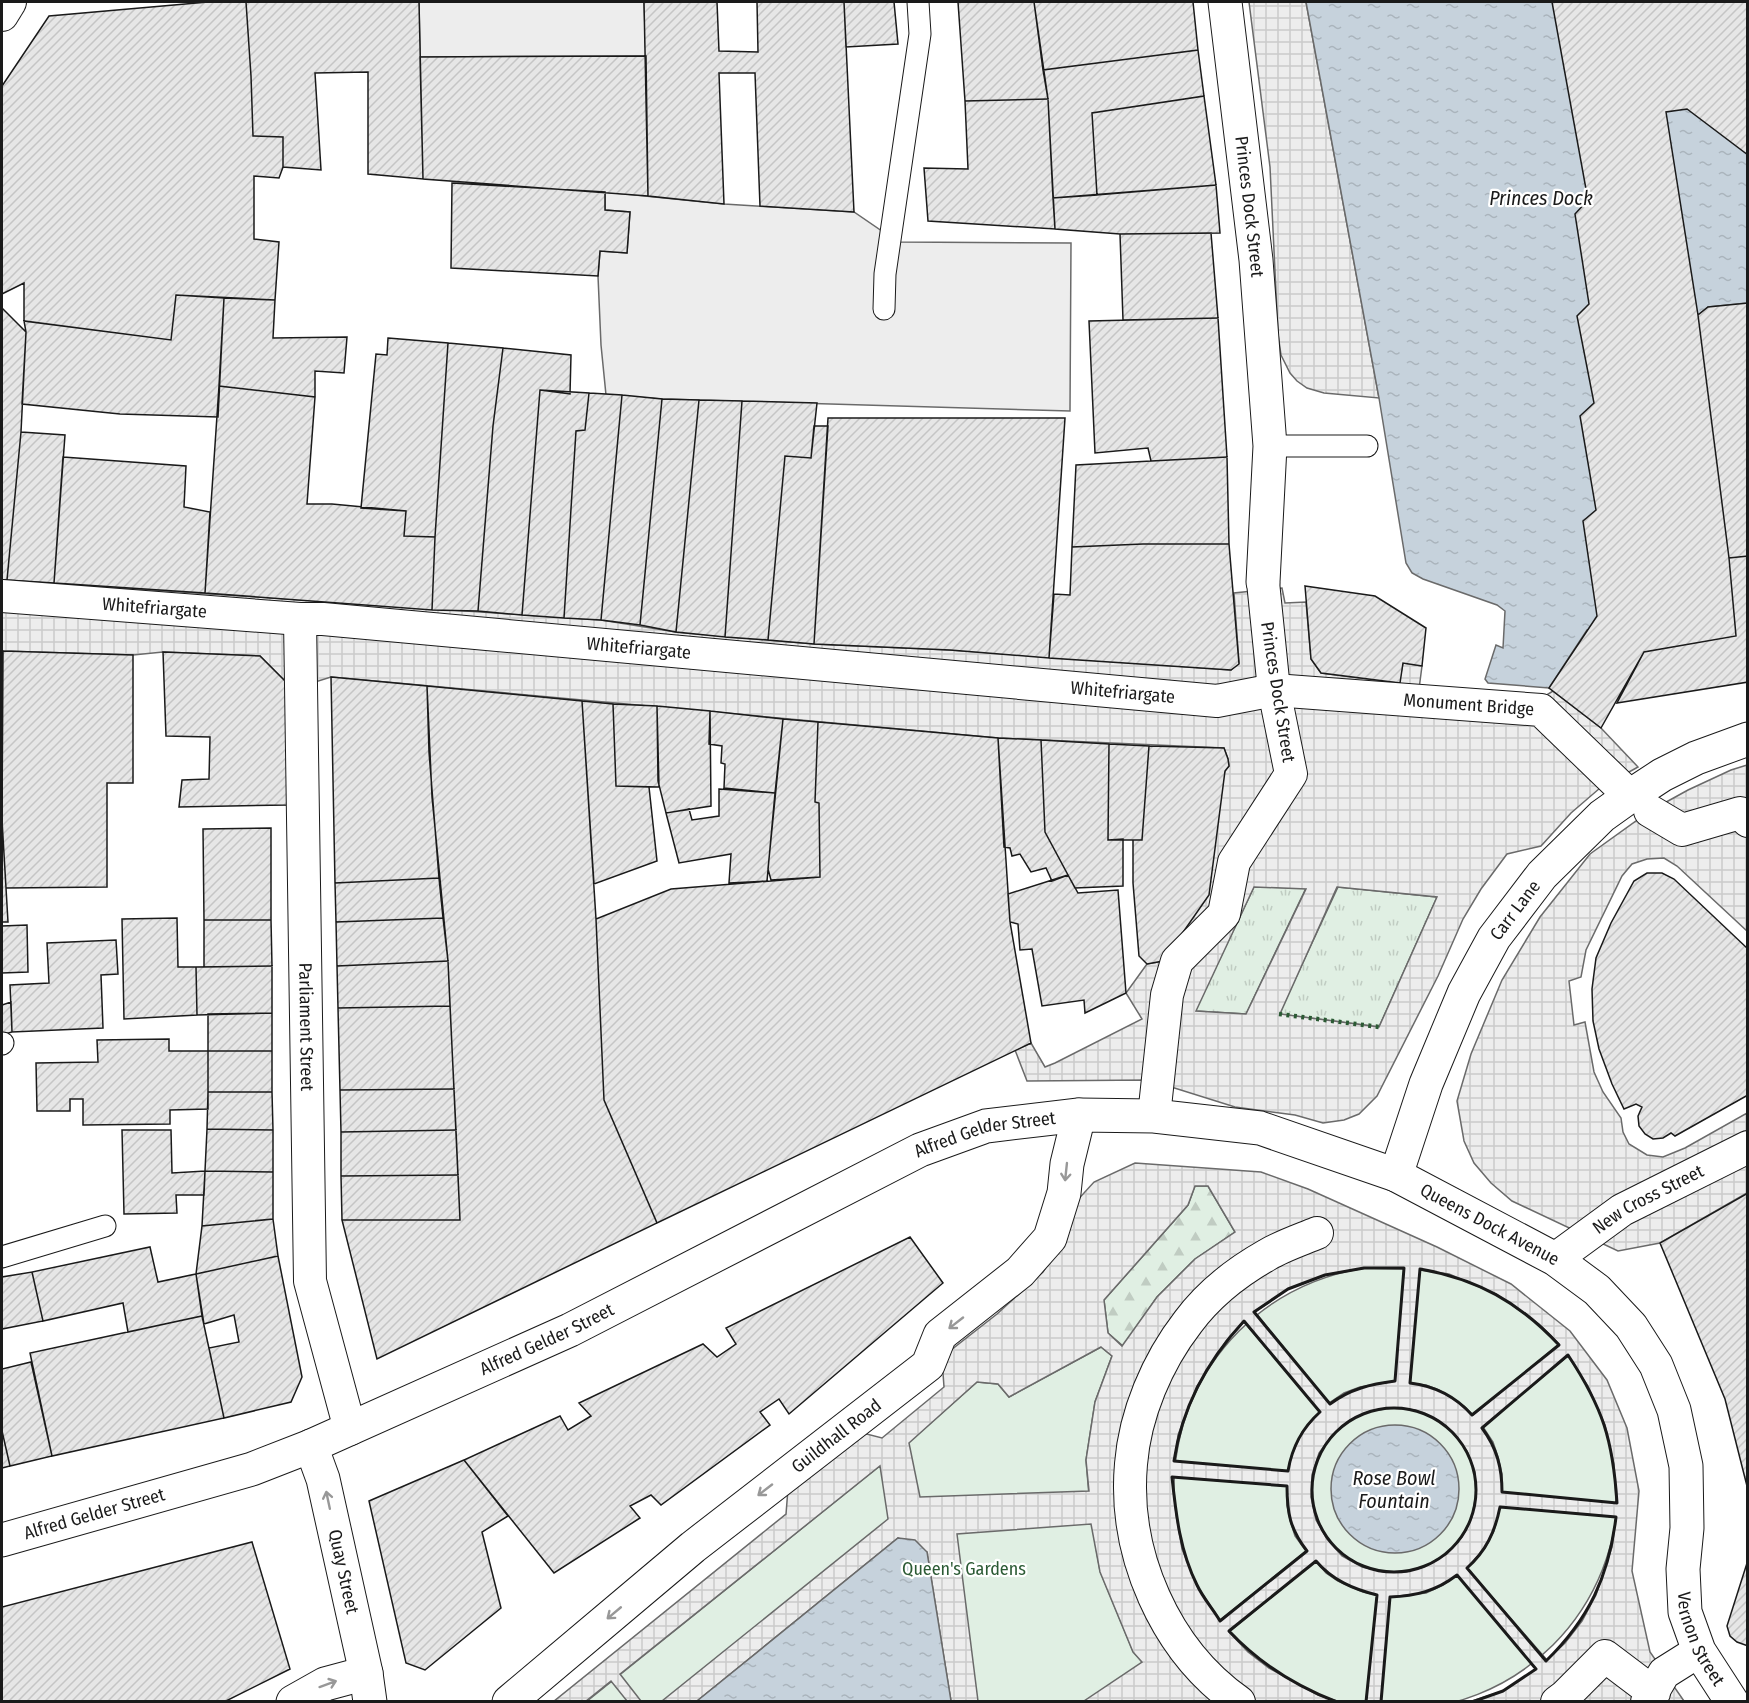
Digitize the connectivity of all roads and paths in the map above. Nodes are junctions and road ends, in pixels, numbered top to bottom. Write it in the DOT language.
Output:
graph roads {
  1 [pos="10,2"];
  2 [pos="918,2"];
  3 [pos="1225,2"];
  4 [pos="2,15"];
  5 [pos="884,309"];
  6 [pos="1270,446"];
  7 [pos="1366,446"];
  8 [pos="1263,582"];
  9 [pos="2,596"];
  10 [pos="300,619"];
  11 [pos="1274,690"];
  12 [pos="1748,739"];
  13 [pos="1640,804"];
  14 [pos="1745,814"];
  15 [pos="1079,1115"];
  16 [pos="1154,1116"];
  17 [pos="1748,1147"];
  18 [pos="1396,1175"];
  19 [pos="105,1226"];
  20 [pos="1317,1233"];
  21 [pos="2,1257"];
  22 [pos="1555,1259"];
  23 [pos="350,1429"];
  24 [pos="311,1446"];
  25 [pos="2,1540"];
  26 [pos="1683,1569"];
  27 [pos="1700,1651"];
  28 [pos="368,1687"];
  29 [pos="1651,1697"];
  30 [pos="293,1701"];
  31 [pos="509,1701"];
  32 [pos="1239,1701"];
  33 [pos="1557,1701"];
  34 [pos="1732,1701"];
  1 -- 4 [label="street"];
  2 -- 5 [label="lane"];
  3 -- 6 [label="street, Princes Dock Street"];
  6 -- 7 [label="lane"];
  6 -- 8 [label="street, Princes Dock Street"];
  8 -- 11 [label="street, Princes Dock Street"];
  9 -- 10 [label="street, Whitefriargate"];
  10 -- 11 [label="street, Whitefriargate"];
  10 -- 23 [label="street, Parliament Street"];
  11 -- 13 [label="street, Monument Bridge"];
  11 -- 16 [label="street, Princes Dock Street"];
  12 -- 13 [label="street, Carr Lane"];
  13 -- 14 [label="street, Monument Bridge"];
  13 -- 18 [label="street, Carr Lane"];
  15 -- 16 [label="street, Queens Dock Avenue"];
  15 -- 23 [label="street, Alfred Gelder Street"];
  15 -- 31 [label="street, Guildhall Road, one-way"];
  16 -- 18 [label="street, Queens Dock Avenue"];
  17 -- 22 [label="street, New Cross Street"];
  18 -- 22 [label="street, Queens Dock Avenue"];
  19 -- 21 [label="lane"];
  20 -- 32 [label="street"];
  22 -- 26 [label="street, Queens Dock Avenue"];
  23 -- 24 [label="street, Alfred Gelder Street"];
  24 -- 25 [label="street, Alfred Gelder Street"];
  28 -- 24 [label="street, Quay Street, one-way"];
  26 -- 27 [label="street, Vernon Street"];
  27 -- 29 [label="street"];
  27 -- 34 [label="street, Vernon Street"];
  30 -- 28 [label="street, one-way"];
  29 -- 33 [label="street"];
}
